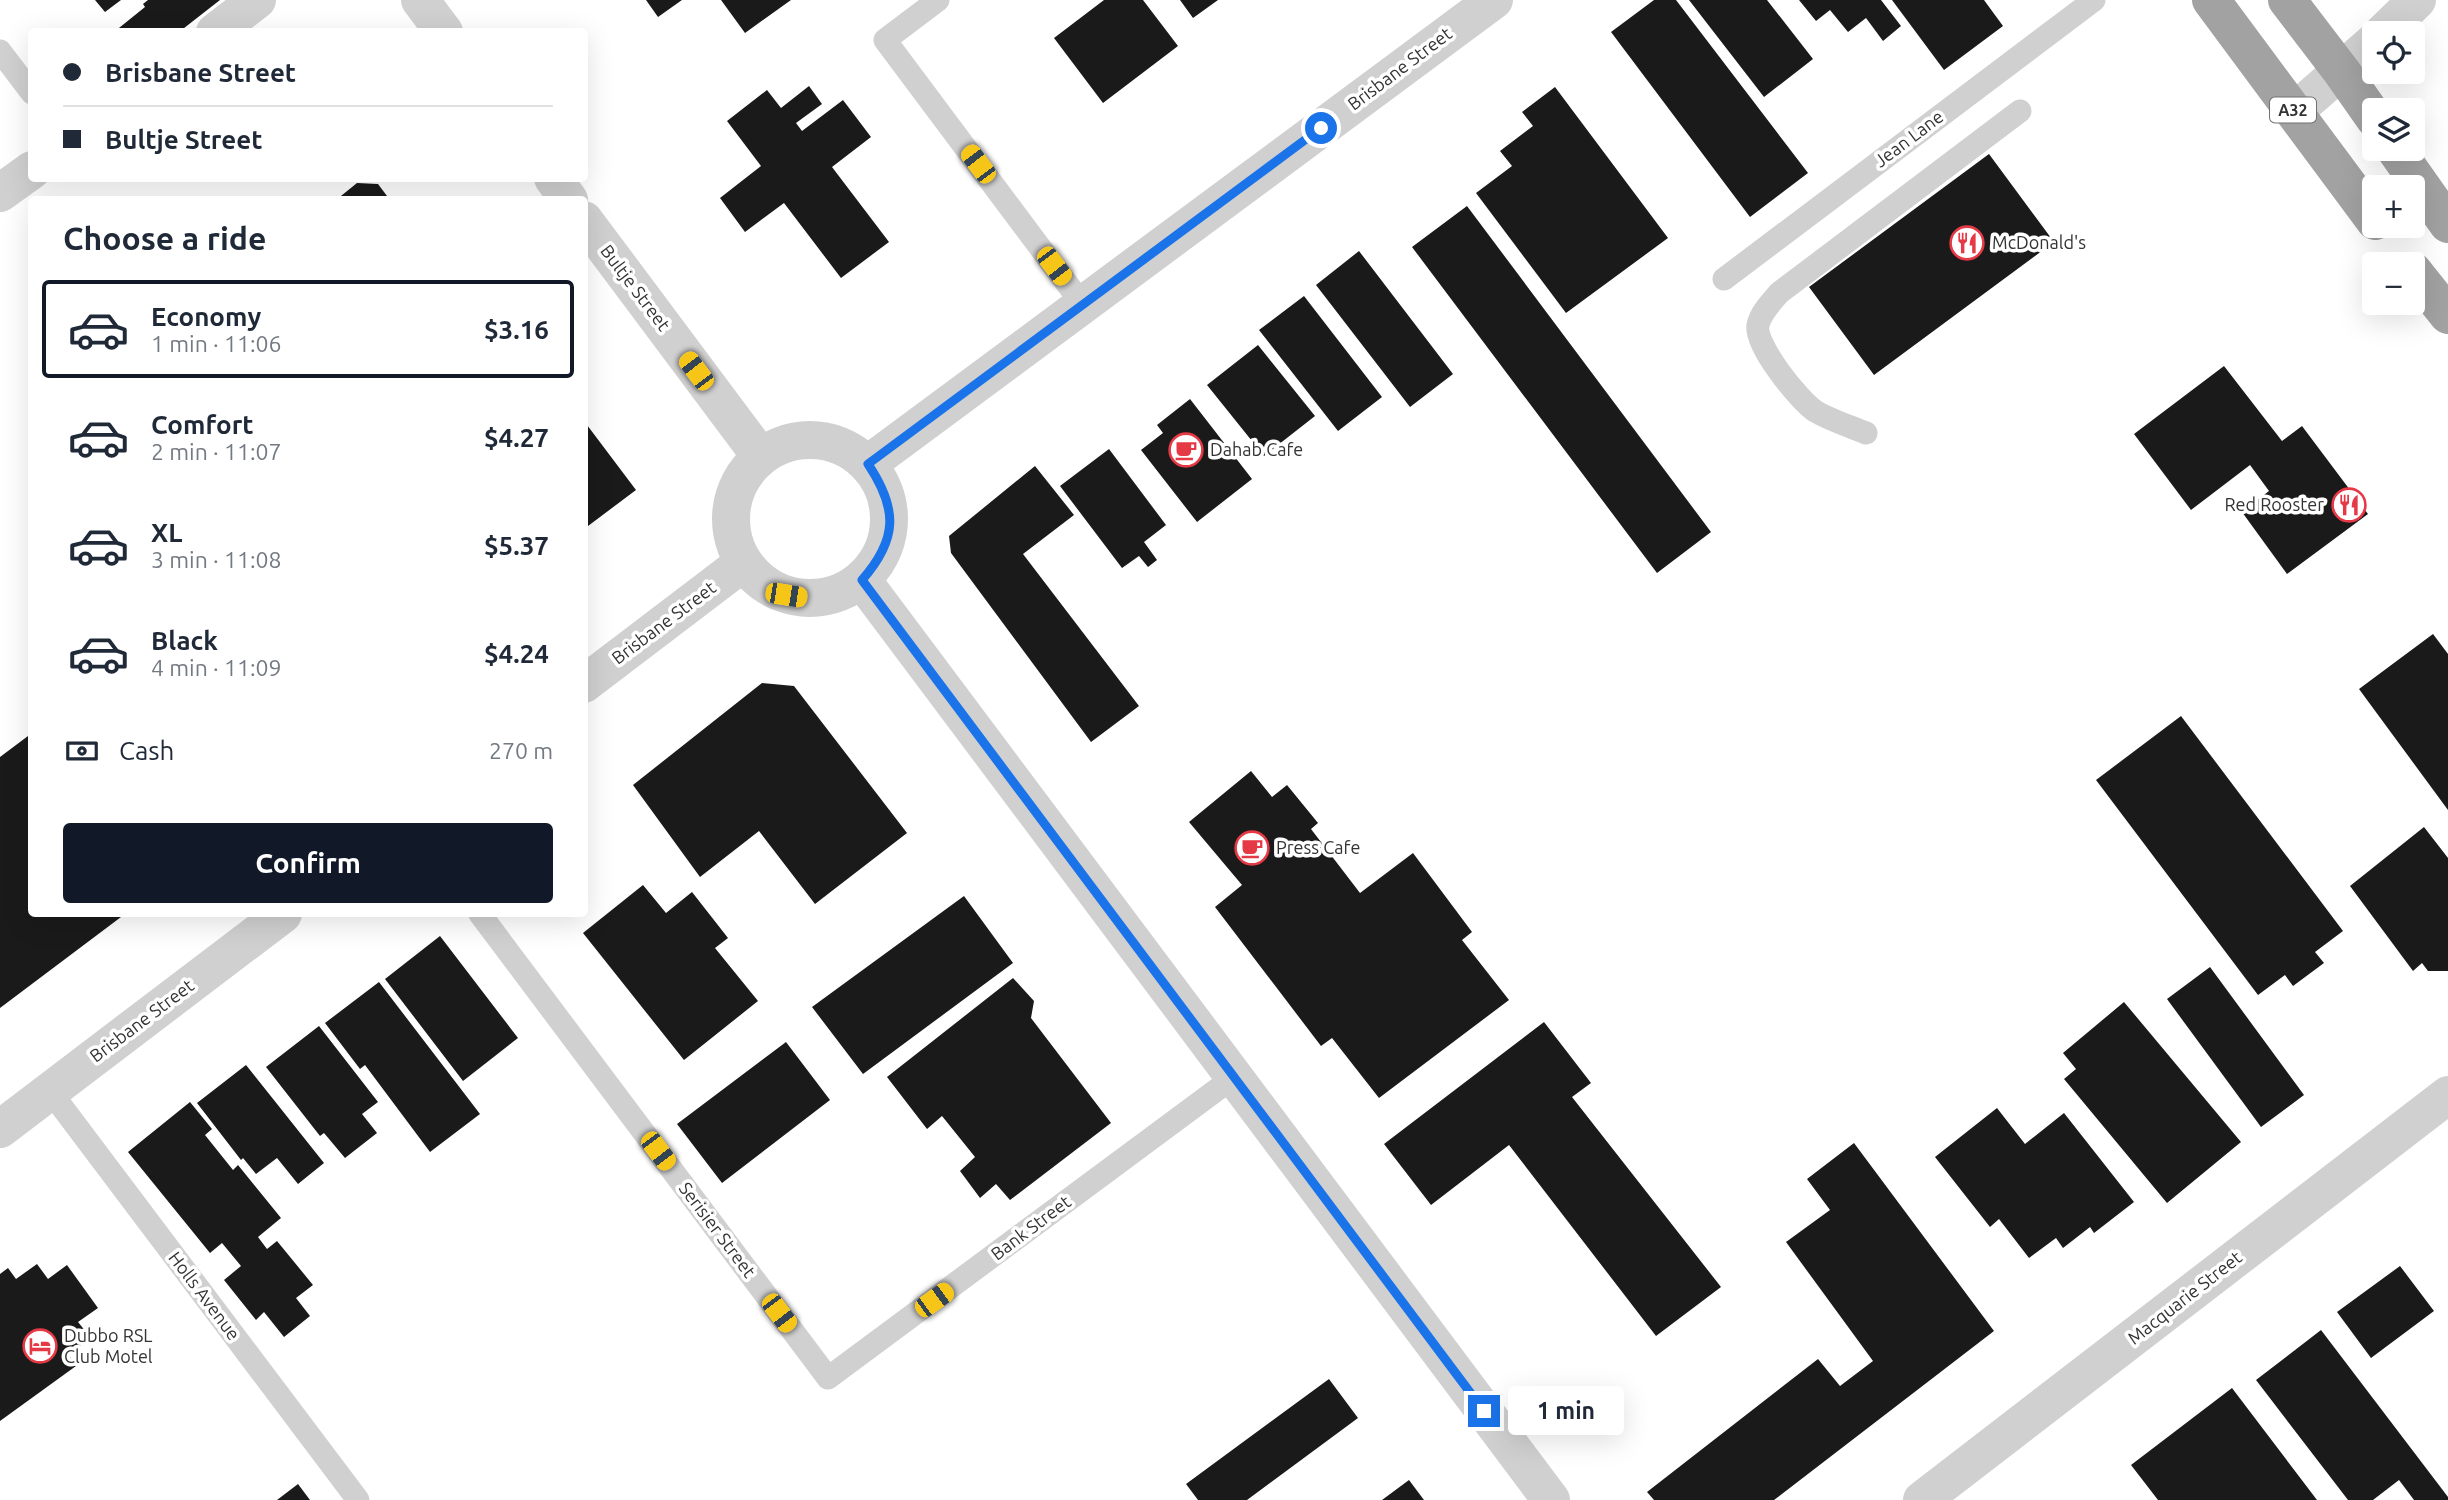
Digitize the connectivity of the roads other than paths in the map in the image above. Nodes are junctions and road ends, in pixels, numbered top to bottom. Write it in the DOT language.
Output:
graph roads {
  1 [pos="257,0"];
  2 [pos="420,0"];
  3 [pos="938,0"];
  4 [pos="1494,0"];
  5 [pos="2094,0"];
  6 [pos="2211,0"];
  7 [pos="2287,0"];
  8 [pos="2417,0"];
  9 [pos="2395,21"];
  10 [pos="220,28"];
  11 [pos="441,28"];
  12 [pos="0,51"];
  13 [pos="2362,53"];
  14 [pos="2342,72"];
  15 [pos="28,88"];
  16 [pos="2362,100"];
  17 [pos="2020,111"];
  18 [pos="2294,112"];
  19 [pos="2403,161"];
  20 [pos="28,173"];
  21 [pos="0,194"];
  22 [pos="2362,204"];
  23 [pos="2448,224"];
  24 [pos="588,225"];
  25 [pos="2387,238"];
  26 [pos="2399,252"];
  27 [pos="1724,279"];
  28 [pos="2425,286"];
  29 [pos="1083,305"];
  30 [pos="2448,315"];
  31 [pos="1866,433"];
  32 [pos="761,457"];
  33 [pos="868,464"];
  34 [pos="743,563"];
  35 [pos="862,580"];
  36 [pos="588,681"];
  37 [pos="279,917"];
  38 [pos="482,917"];
  39 [pos="1234,1077"];
  40 [pos="50,1091"];
  41 [pos="2448,1095"];
  42 [pos="0,1129"];
  43 [pos="828,1378"];
  44 [pos="358,1500"];
  45 [pos="1551,1500"];
  46 [pos="1922,1500"];
  1 -- 10 [label="street"];
  2 -- 11 [label="street"];
  3 -- 29 [label="lane"];
  4 -- 29 [label="street, Brisbane Street"];
  5 -- 27 [label="lane, Jean Lane"];
  6 -- 18 [label="highway, A32"];
  7 -- 14 [label="highway"];
  8 -- 9 [label="street"];
  12 -- 15 [label="lane"];
  13 -- 14 [label="street"];
  14 -- 16 [label="highway"];
  14 -- 18 [label="street"];
  17 -- 31 [label="lane"];
  18 -- 22 [label="highway, A32"];
  19 -- 23 [label="highway"];
  20 -- 21 [label="street"];
  24 -- 32 [label="street, Bultje Street"];
  25 -- 26 [label="highway"];
  28 -- 30 [label="highway"];
  29 -- 33 [label="street, Brisbane Street"];
  32 -- 33 [label="street"];
  32 -- 34 [label="street"];
  33 -- 35 [label="street"];
  34 -- 35 [label="street"];
  34 -- 36 [label="street, Brisbane Street"];
  35 -- 39 [label="street"];
  37 -- 40 [label="street, Brisbane Street"];
  38 -- 43 [label="lane, Serisier Street"];
  39 -- 43 [label="lane, Bank Street"];
  39 -- 45 [label="street"];
  40 -- 42 [label="street, Brisbane Street"];
  40 -- 44 [label="lane, Holls Avenue"];
  41 -- 46 [label="street, Macquarie Street"];
}
